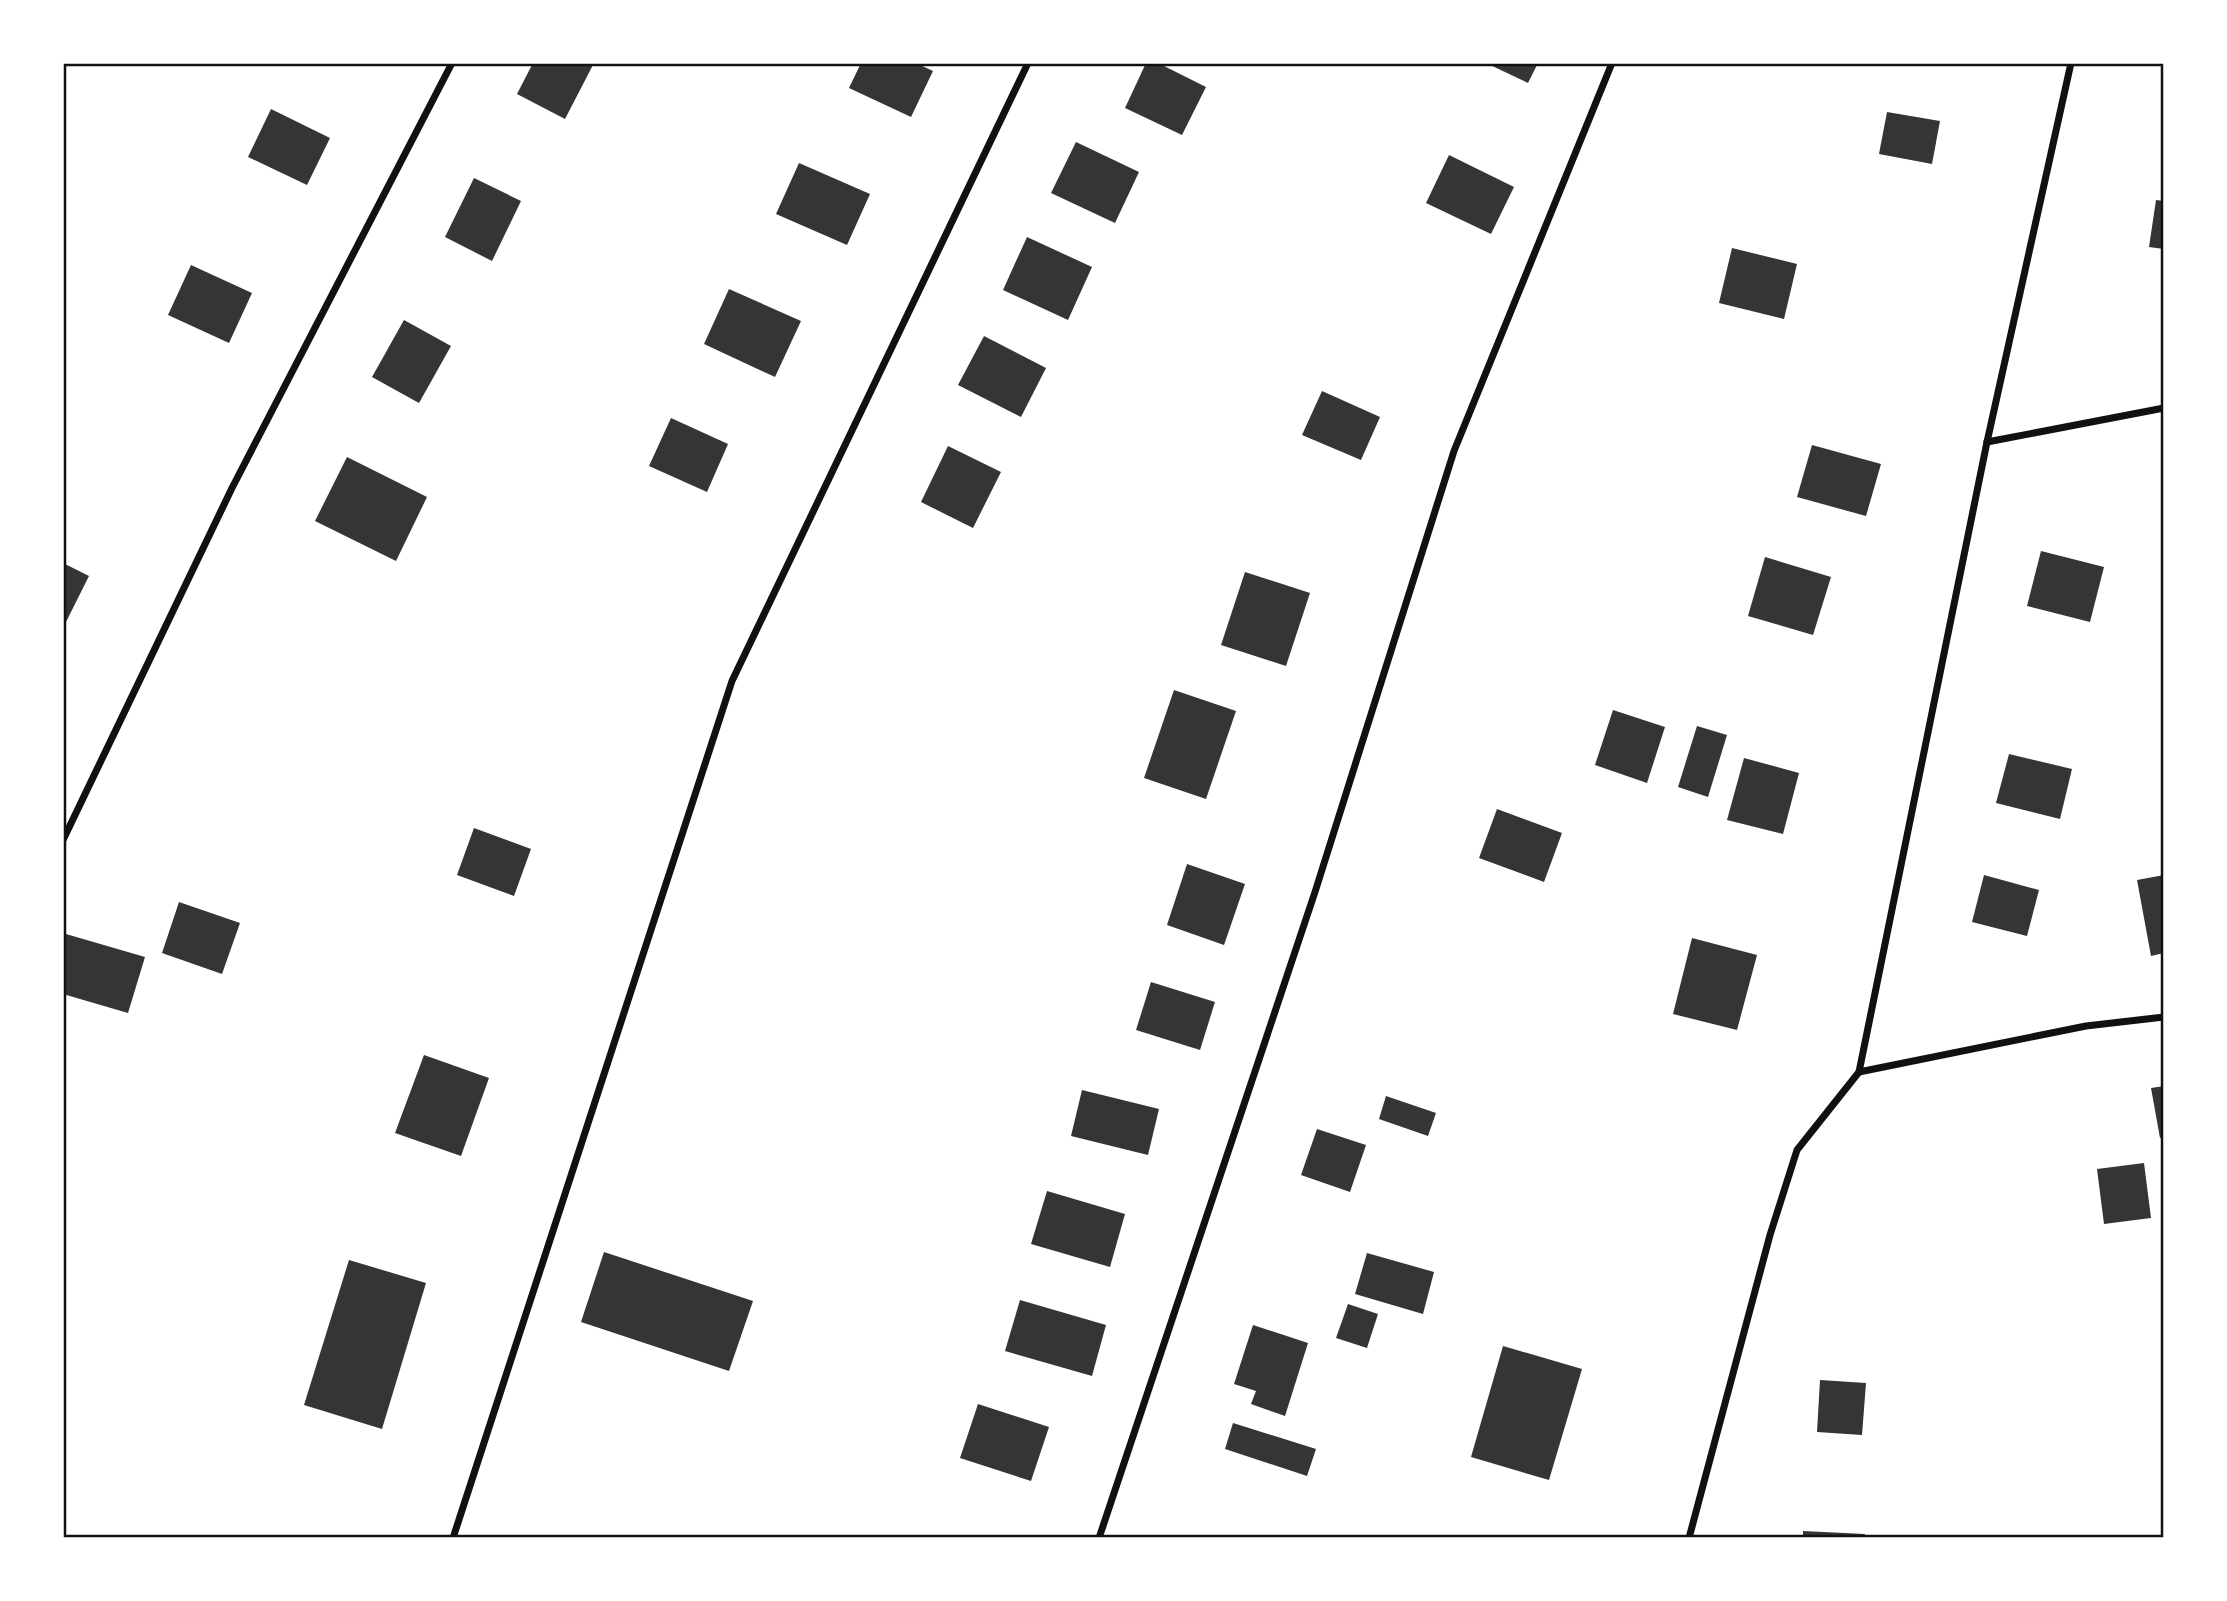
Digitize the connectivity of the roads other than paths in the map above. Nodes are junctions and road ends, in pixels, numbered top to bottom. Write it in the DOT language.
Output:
graph roads {
  1 [pos="452,63"];
  2 [pos="1028,63"];
  3 [pos="1612,63"];
  4 [pos="2071,63"];
  5 [pos="2164,408"];
  6 [pos="1987,442"];
  7 [pos="63,840"];
  8 [pos="2164,1017"];
  9 [pos="1859,1072"];
  10 [pos="453,1538"];
  11 [pos="1099,1538"];
  12 [pos="1689,1538"];
  1 -- 7 [label="street"];
  2 -- 10 [label="street"];
  3 -- 11 [label="street"];
  4 -- 6 [label="street"];
  5 -- 6 [label="street"];
  6 -- 9 [label="street"];
  8 -- 9 [label="street"];
  9 -- 12 [label="street"];
}
